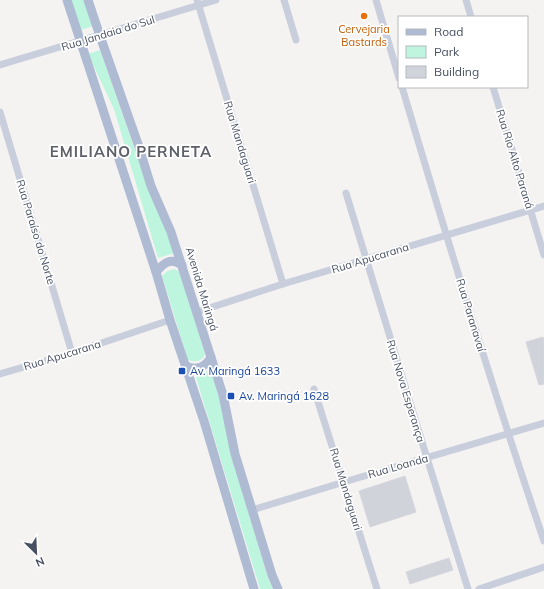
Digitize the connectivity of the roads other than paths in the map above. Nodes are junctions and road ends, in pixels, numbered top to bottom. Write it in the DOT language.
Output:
graph roads {
  1 [pos="67,0"];
  2 [pos="88,0"];
  3 [pos="216,0"];
  4 [pos="284,0"];
  5 [pos="376,0"];
  6 [pos="466,0"];
  7 [pos="198,3"];
  8 [pos="471,16"];
  9 [pos="100,36"];
  10 [pos="296,40"];
  11 [pos="80,42"];
  12 [pos="0,66"];
  13 [pos="398,75"];
  14 [pos="402,88"];
  15 [pos="493,88"];
  16 [pos="0,112"];
  17 [pos="346,192"];
  18 [pos="544,206"];
  19 [pos="530,211"];
  20 [pos="446,235"];
  21 [pos="544,254"];
  22 [pos="366,259"];
  23 [pos="182,265"];
  24 [pos="156,272"];
  25 [pos="283,284"];
  26 [pos="197,312"];
  27 [pos="170,320"];
  28 [pos="72,353"];
  29 [pos="211,357"];
  30 [pos="186,366"];
  31 [pos="0,374"];
  32 [pos="314,389"];
  33 [pos="544,423"];
  34 [pos="508,434"];
  35 [pos="427,458"];
  36 [pos="344,482"];
  37 [pos="252,510"];
  38 [pos="544,541"];
  39 [pos="544,567"];
  40 [pos="254,589"];
  41 [pos="278,589"];
  42 [pos="377,589"];
  43 [pos="468,589"];
  44 [pos="479,589"];
  1 -- 11 [label="main road"];
  2 -- 9 [label="main road, Avenida Maringá"];
  3 -- 7 [label="street, Rua Jandaia do Sul"];
  4 -- 10 [label="street"];
  5 -- 13 [label="street"];
  6 -- 8 [label="street"];
  7 -- 9 [label="street, Rua Jandaia do Sul"];
  7 -- 25 [label="street, Rua Mandaguari"];
  9 -- 11 [label="street, Rua Jandaia do Sul"];
  9 -- 23 [label="main road, Avenida Maringá"];
  11 -- 12 [label="street, Rua Jandaia do Sul"];
  11 -- 24 [label="main road"];
  14 -- 20 [label="street, Rua Paranavaí"];
  15 -- 19 [label="street, Rua Rio Alto Paraná"];
  16 -- 28 [label="street, Rua Paraíso do Norte"];
  17 -- 22 [label="street, Rua Nova Esperança"];
  18 -- 19 [label="street, Rua Apucarana"];
  19 -- 20 [label="street, Rua Apucarana"];
  19 -- 21 [label="street, Rua Rio Alto Paraná"];
  20 -- 22 [label="street, Rua Apucarana"];
  20 -- 34 [label="street, Rua Paranavaí"];
  22 -- 25 [label="street, Rua Apucarana"];
  22 -- 35 [label="street, Rua Nova Esperança"];
  23 -- 24 [label="main road"];
  23 -- 26 [label="main road, Avenida Maringá"];
  24 -- 27 [label="main road"];
  25 -- 26 [label="street, Rua Apucarana"];
  26 -- 29 [label="main road, Avenida Maringá"];
  27 -- 28 [label="street, Rua Apucarana"];
  27 -- 30 [label="main road"];
  28 -- 31 [label="street, Rua Apucarana"];
  29 -- 30 [label="main road"];
  29 -- 37 [label="main road, Avenida Maringá"];
  30 -- 40 [label="main road"];
  32 -- 36 [label="street, Rua Mandaguari"];
  33 -- 34 [label="street, Rua Loanda"];
  34 -- 35 [label="street, Rua Loanda"];
  34 -- 38 [label="street, Rua Paranavaí"];
  35 -- 36 [label="street, Rua Loanda"];
  35 -- 43 [label="street, Rua Nova Esperança"];
  36 -- 37 [label="street, Rua Loanda"];
  36 -- 42 [label="street, Rua Mandaguari"];
  37 -- 41 [label="main road, Avenida Maringá"];
  39 -- 44 [label="street"];
}
